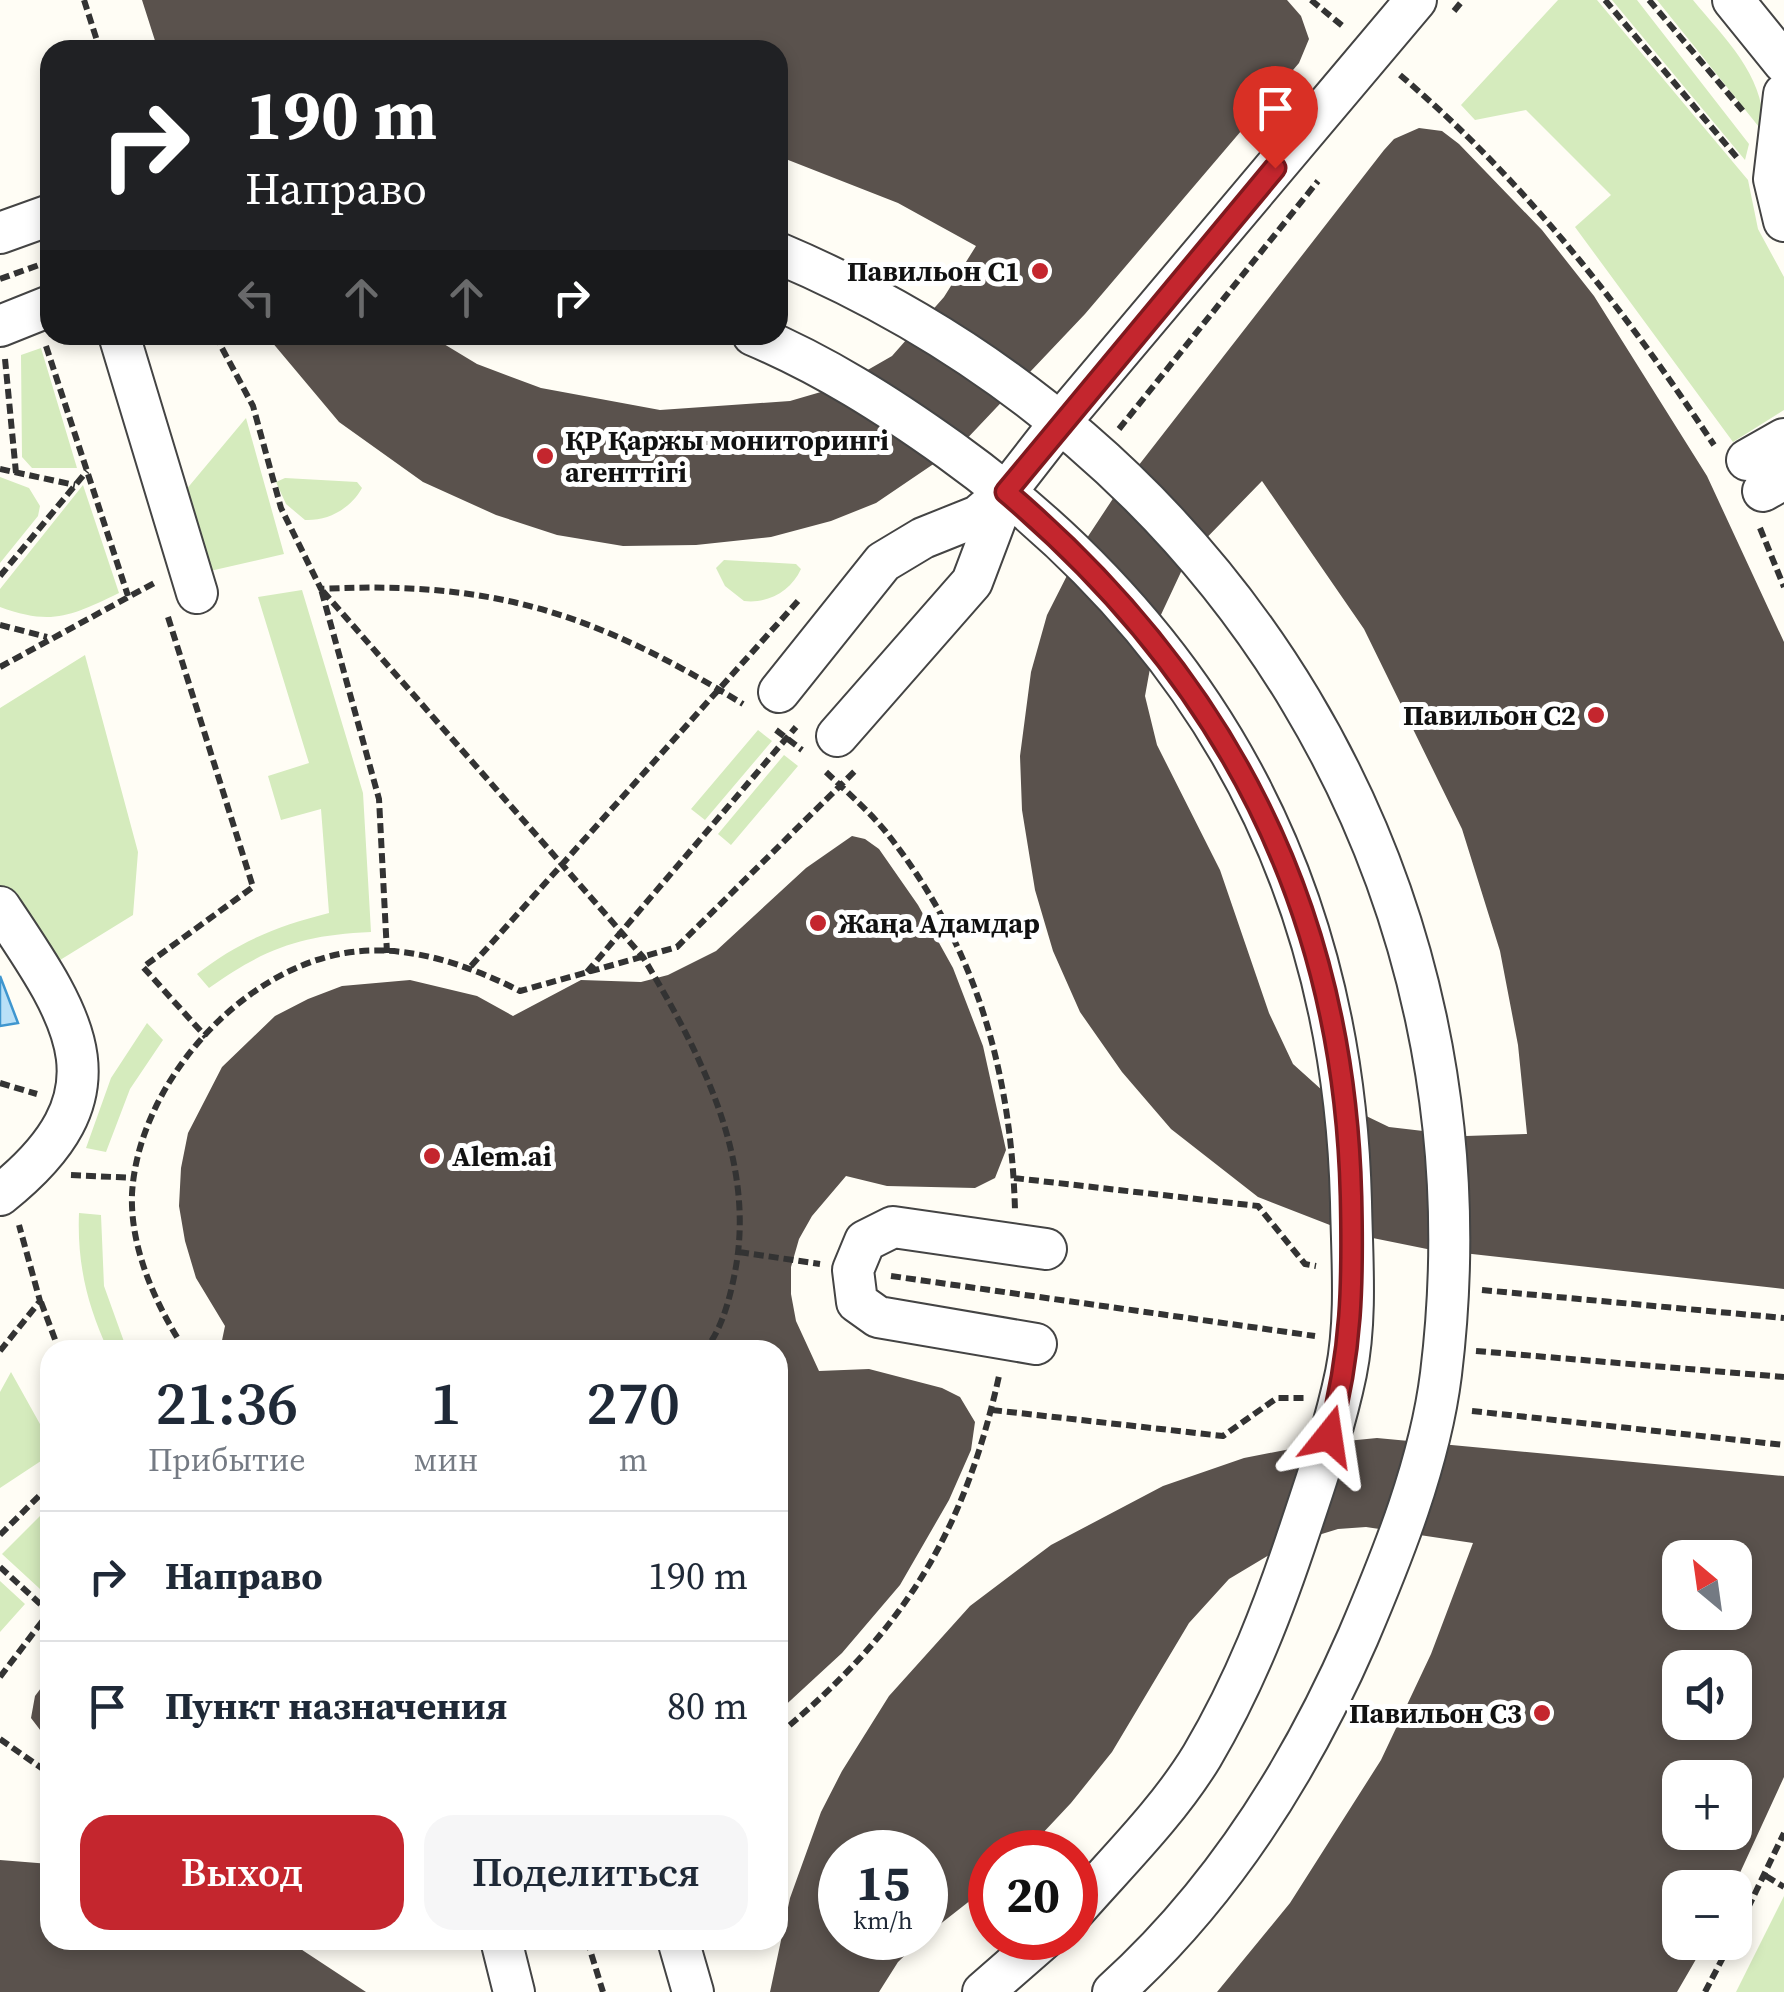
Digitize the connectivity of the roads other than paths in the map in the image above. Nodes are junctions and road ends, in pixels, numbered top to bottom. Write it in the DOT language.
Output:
graph roads {
  1 [pos="1416,0"];
  2 [pos="1733,0"];
  3 [pos="1784,63"];
  4 [pos="1784,94"];
  5 [pos="40,219"];
  6 [pos="1784,220"];
  7 [pos="0,233"];
  8 [pos="788,259"];
  9 [pos="40,321"];
  10 [pos="2,336"];
  11 [pos="121,345"];
  12 [pos="773,345"];
  13 [pos="1070,410"];
  14 [pos="1784,438"];
  15 [pos="1754,480"];
  16 [pos="1006,492"];
  17 [pos="174,598"];
  18 [pos="0,907"];
  19 [pos="8,1206"];
  20 [pos="1031,1247"];
  21 [pos="1022,1342"];
  22 [pos="1098,1882"];
  23 [pos="504,1950"];
  24 [pos="681,1950"];
  25 [pos="1020,1960"];
  26 [pos="514,1992"];
  27 [pos="694,1992"];
  28 [pos="983,1992"];
  29 [pos="1113,1992"];
  1 -- 13 [label="street"];
  2 -- 3 [label="street"];
  4 -- 6 [label="street"];
  5 -- 7 [label="street"];
  8 -- 13 [label="street"];
  9 -- 10 [label="street"];
  11 -- 17 [label="street"];
  12 -- 16 [label="street"];
  13 -- 16 [label="street"];
  13 -- 29 [label="street"];
  14 -- 15 [label="street"];
  16 -- 16 [label="street"];
  16 -- 22 [label="street"];
  18 -- 19 [label="street"];
  20 -- 21 [label="street"];
  23 -- 26 [label="street"];
  24 -- 27 [label="street"];
  25 -- 28 [label="street"];
}
